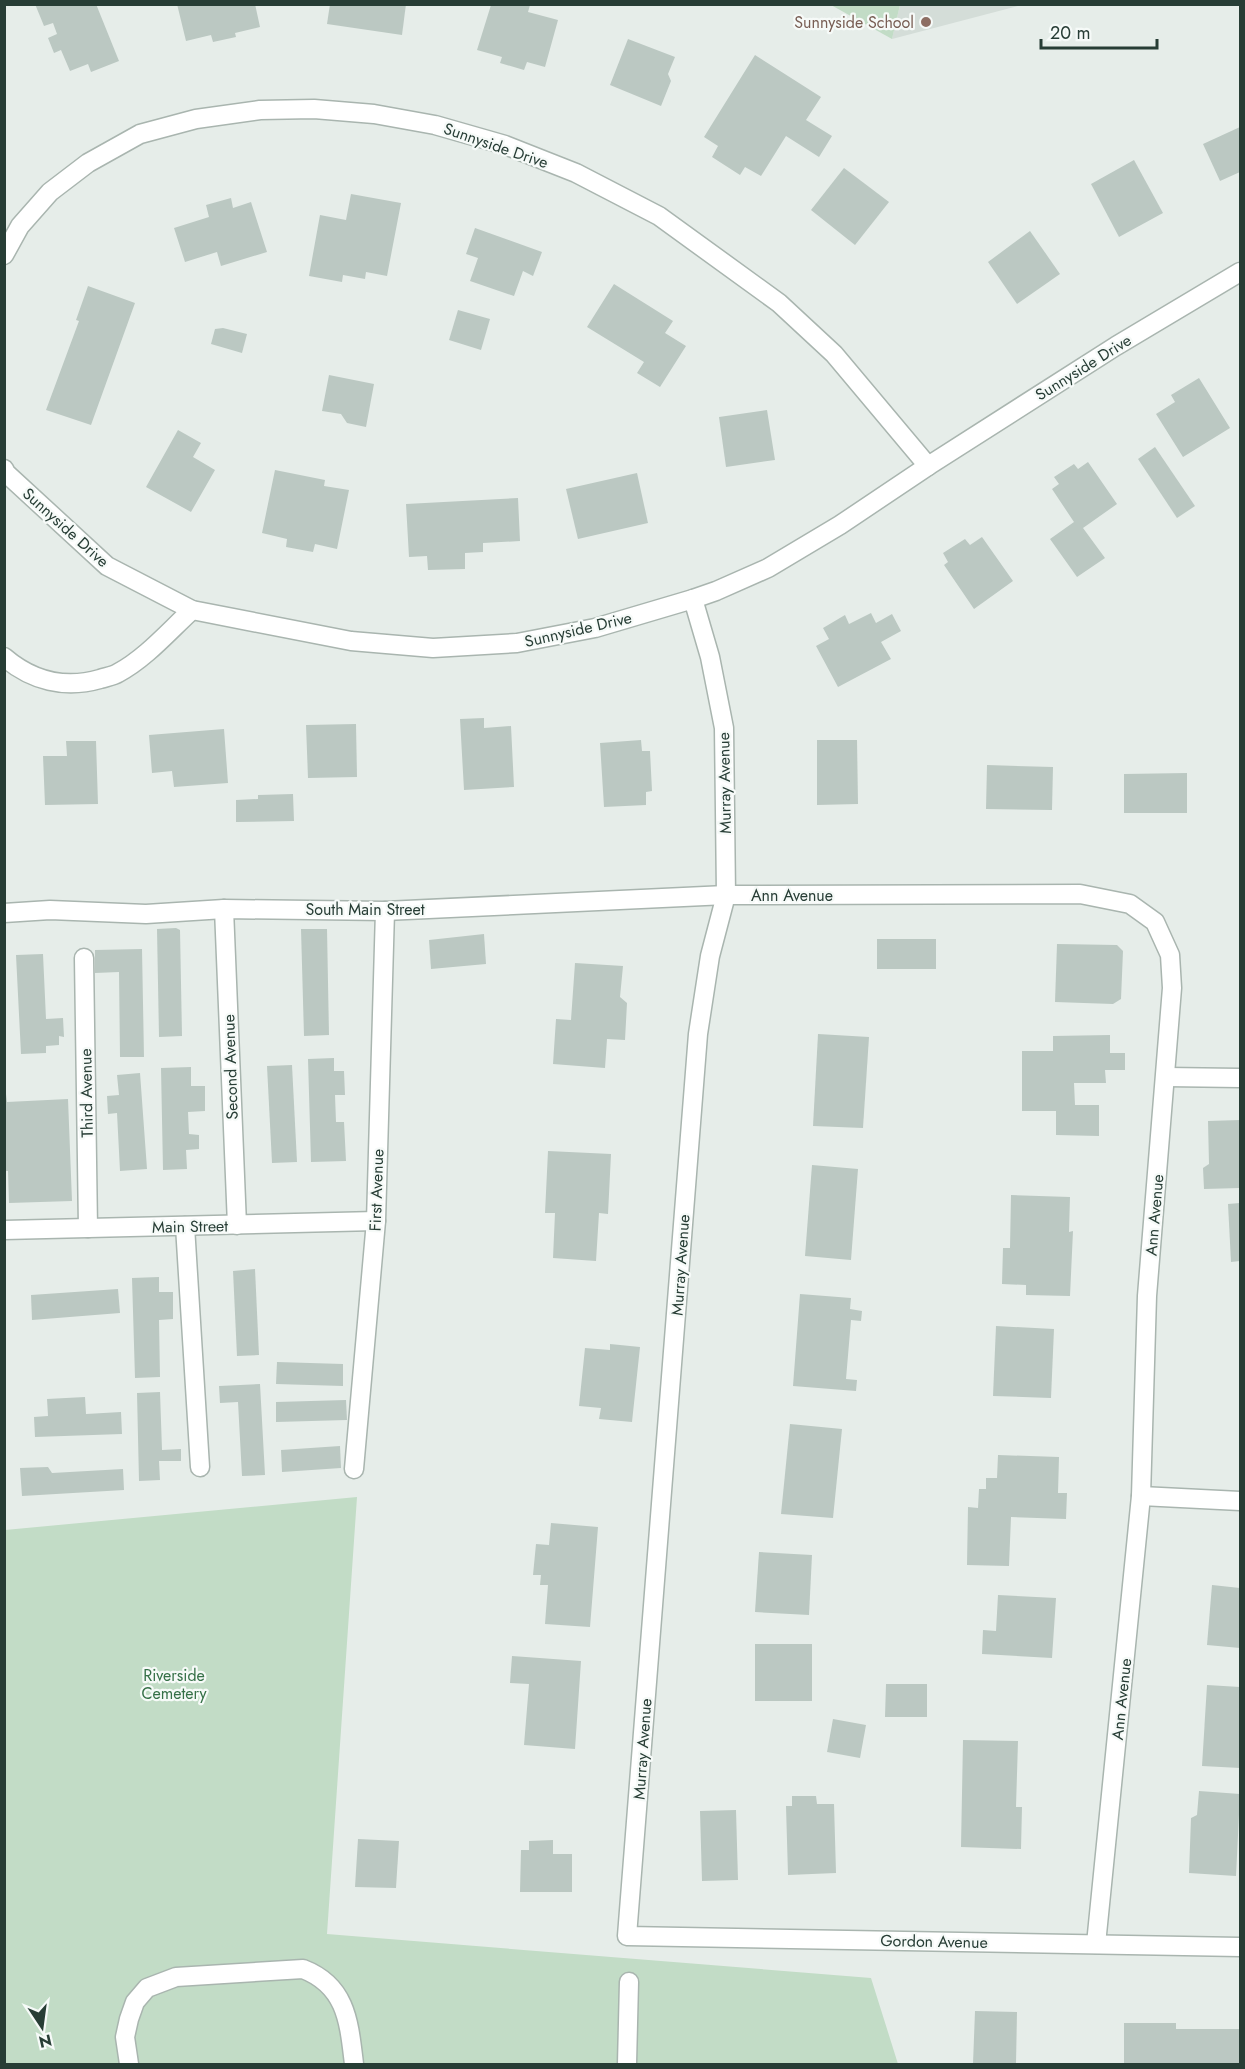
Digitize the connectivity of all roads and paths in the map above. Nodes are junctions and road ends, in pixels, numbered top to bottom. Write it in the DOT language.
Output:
graph roads {
  1 [pos="4,255"];
  2 [pos="1240,272"];
  3 [pos="928,466"];
  4 [pos="5,472"];
  5 [pos="693,599"];
  6 [pos="192,610"];
  7 [pos="4,657"];
  8 [pos="726,895"];
  9 [pos="224,909"];
  10 [pos="385,911"];
  11 [pos="4,913"];
  12 [pos="84,958"];
  13 [pos="1166,1077"];
  14 [pos="1240,1078"];
  15 [pos="376,1221"];
  16 [pos="237,1225"];
  17 [pos="185,1226"];
  18 [pos="88,1228"];
  19 [pos="4,1230"];
  20 [pos="200,1467"];
  21 [pos="354,1469"];
  22 [pos="1141,1496"];
  23 [pos="1240,1501"];
  24 [pos="627,1936"];
  25 [pos="1095,1944"];
  26 [pos="1240,1947"];
  27 [pos="629,1982"];
  28 [pos="129,2064"];
  29 [pos="354,2064"];
  30 [pos="627,2064"];
  1 -- 3 [label="street, Sunnyside Drive"];
  2 -- 3 [label="street, Sunnyside Drive"];
  3 -- 5 [label="street, Sunnyside Drive"];
  4 -- 6 [label="street, Sunnyside Drive"];
  5 -- 6 [label="street, Sunnyside Drive"];
  5 -- 8 [label="street, Murray Avenue"];
  6 -- 7 [label="street"];
  8 -- 10 [label="street, South Main Street"];
  8 -- 13 [label="street, Ann Avenue"];
  8 -- 24 [label="street, Murray Avenue"];
  9 -- 10 [label="street, South Main Street"];
  9 -- 11 [label="street, South Main Street"];
  9 -- 16 [label="street, Second Avenue"];
  10 -- 15 [label="street, First Avenue"];
  12 -- 18 [label="street, Third Avenue"];
  13 -- 14 [label="street"];
  13 -- 22 [label="street, Ann Avenue"];
  15 -- 16 [label="street, Main Street"];
  15 -- 21 [label="street, First Avenue"];
  16 -- 17 [label="street, Main Street"];
  17 -- 18 [label="street, Main Street"];
  17 -- 20 [label="street"];
  18 -- 19 [label="street, Main Street"];
  22 -- 23 [label="street"];
  22 -- 25 [label="street, Ann Avenue"];
  24 -- 25 [label="street, Gordon Avenue"];
  25 -- 26 [label="street, Gordon Avenue"];
  27 -- 30 [label="street"];
  28 -- 29 [label="street"];
}
